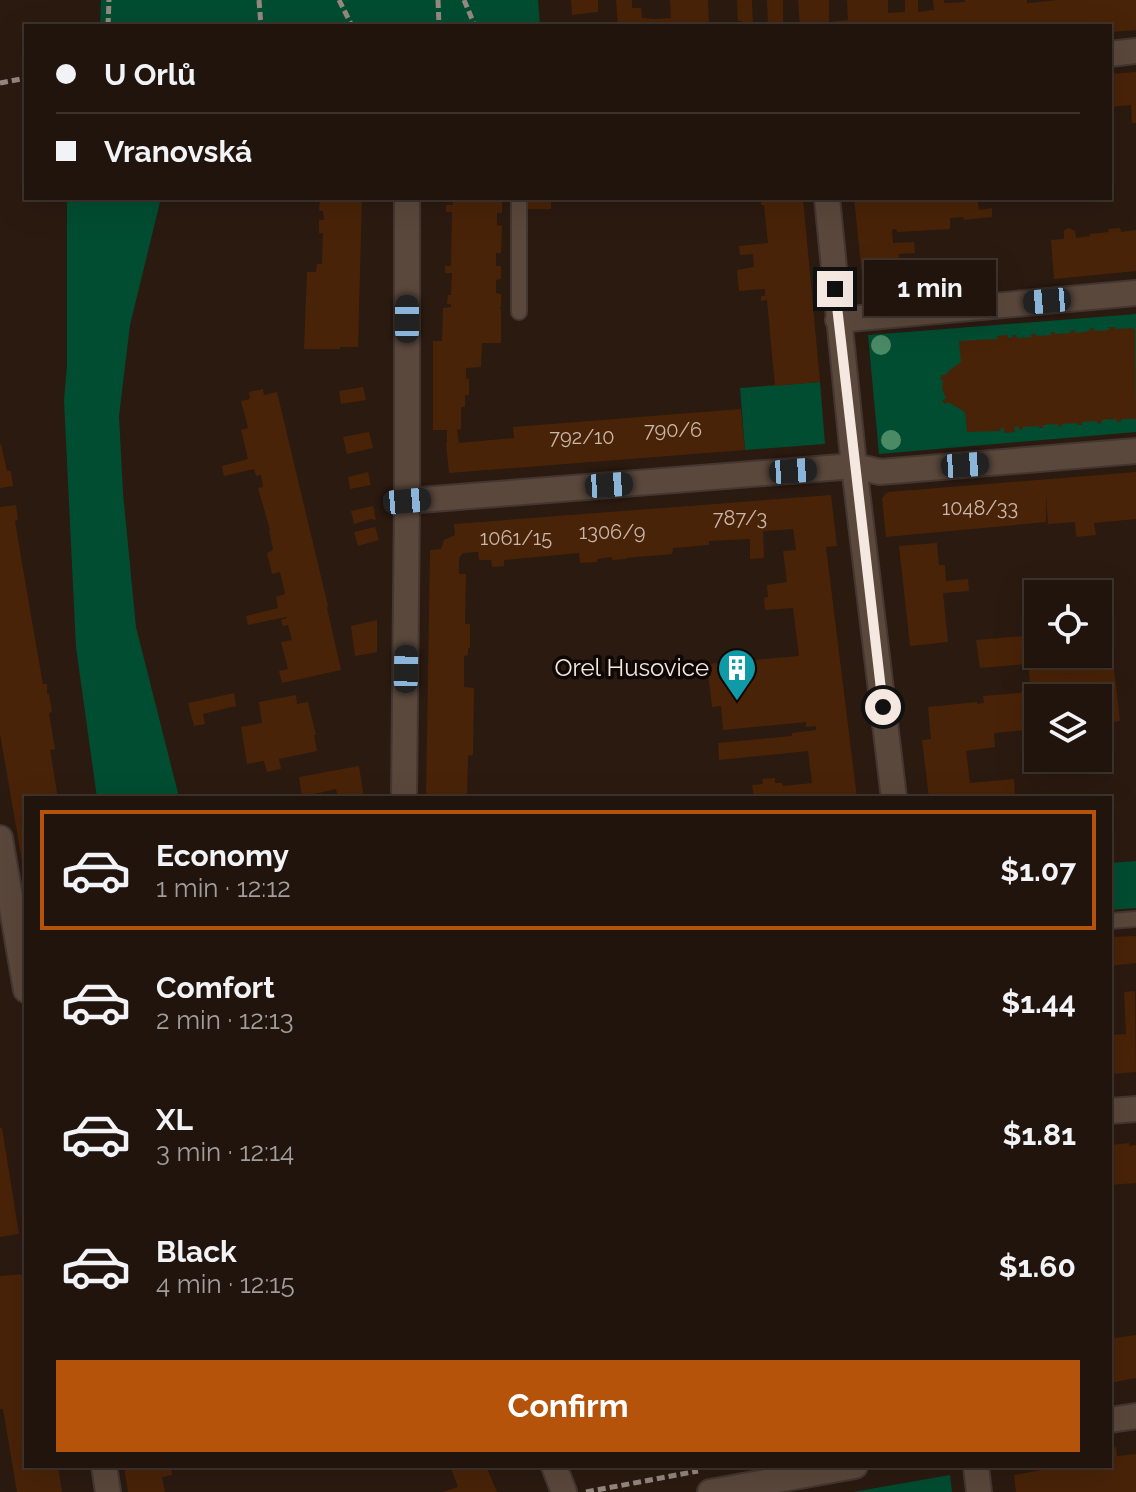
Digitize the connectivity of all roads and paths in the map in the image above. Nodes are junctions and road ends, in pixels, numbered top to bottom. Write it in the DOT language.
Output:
graph roads {
  1 [pos="109,0"];
  2 [pos="259,0"];
  3 [pos="339,0"];
  4 [pos="438,0"];
  5 [pos="464,0"];
  6 [pos="108,24"];
  7 [pos="260,24"];
  8 [pos="351,24"];
  9 [pos="439,24"];
  10 [pos="474,24"];
  11 [pos="1136,51"];
  12 [pos="1112,54"];
  13 [pos="24,78"];
  14 [pos="0,83"];
  15 [pos="407,200"];
  16 [pos="519,200"];
  17 [pos="827,200"];
  18 [pos="1136,293"];
  19 [pos="519,312"];
  20 [pos="838,320"];
  21 [pos="1136,451"];
  22 [pos="854,466"];
  23 [pos="407,501"];
  24 [pos="404,796"];
  25 [pos="894,796"];
  26 [pos="0,838"];
  27 [pos="1136,919"];
  28 [pos="1112,921"];
  29 [pos="15,944"];
  30 [pos="24,982"];
  31 [pos="1136,1109"];
  32 [pos="1112,1111"];
  33 [pos="1136,1416"];
  34 [pos="1112,1420"];
  35 [pos="104,1468"];
  36 [pos="556,1468"];
  37 [pos="834,1468"];
  38 [pos="976,1468"];
  39 [pos="709,1480"];
  40 [pos="572,1485"];
  41 [pos="108,1492"];
  42 [pos="979,1492"];
  1 -- 6 [label="path"];
  2 -- 7 [label="path"];
  3 -- 8 [label="path"];
  4 -- 9 [label="path"];
  5 -- 10 [label="path"];
  11 -- 12 [label="street"];
  13 -- 14 [label="path"];
  15 -- 23 [label="street"];
  16 -- 19 [label="lane"];
  17 -- 20 [label="street"];
  18 -- 20 [label="street"];
  20 -- 22 [label="street"];
  21 -- 22 [label="street"];
  22 -- 23 [label="street"];
  22 -- 25 [label="street"];
  23 -- 24 [label="street"];
  26 -- 29 [label="street"];
  27 -- 28 [label="lane"];
  29 -- 30 [label="street"];
  31 -- 32 [label="street"];
  33 -- 34 [label="street"];
  35 -- 41 [label="street"];
  36 -- 40 [label="street"];
  37 -- 39 [label="street"];
  38 -- 42 [label="street"];
  39 -- 40 [label="path"];
}
